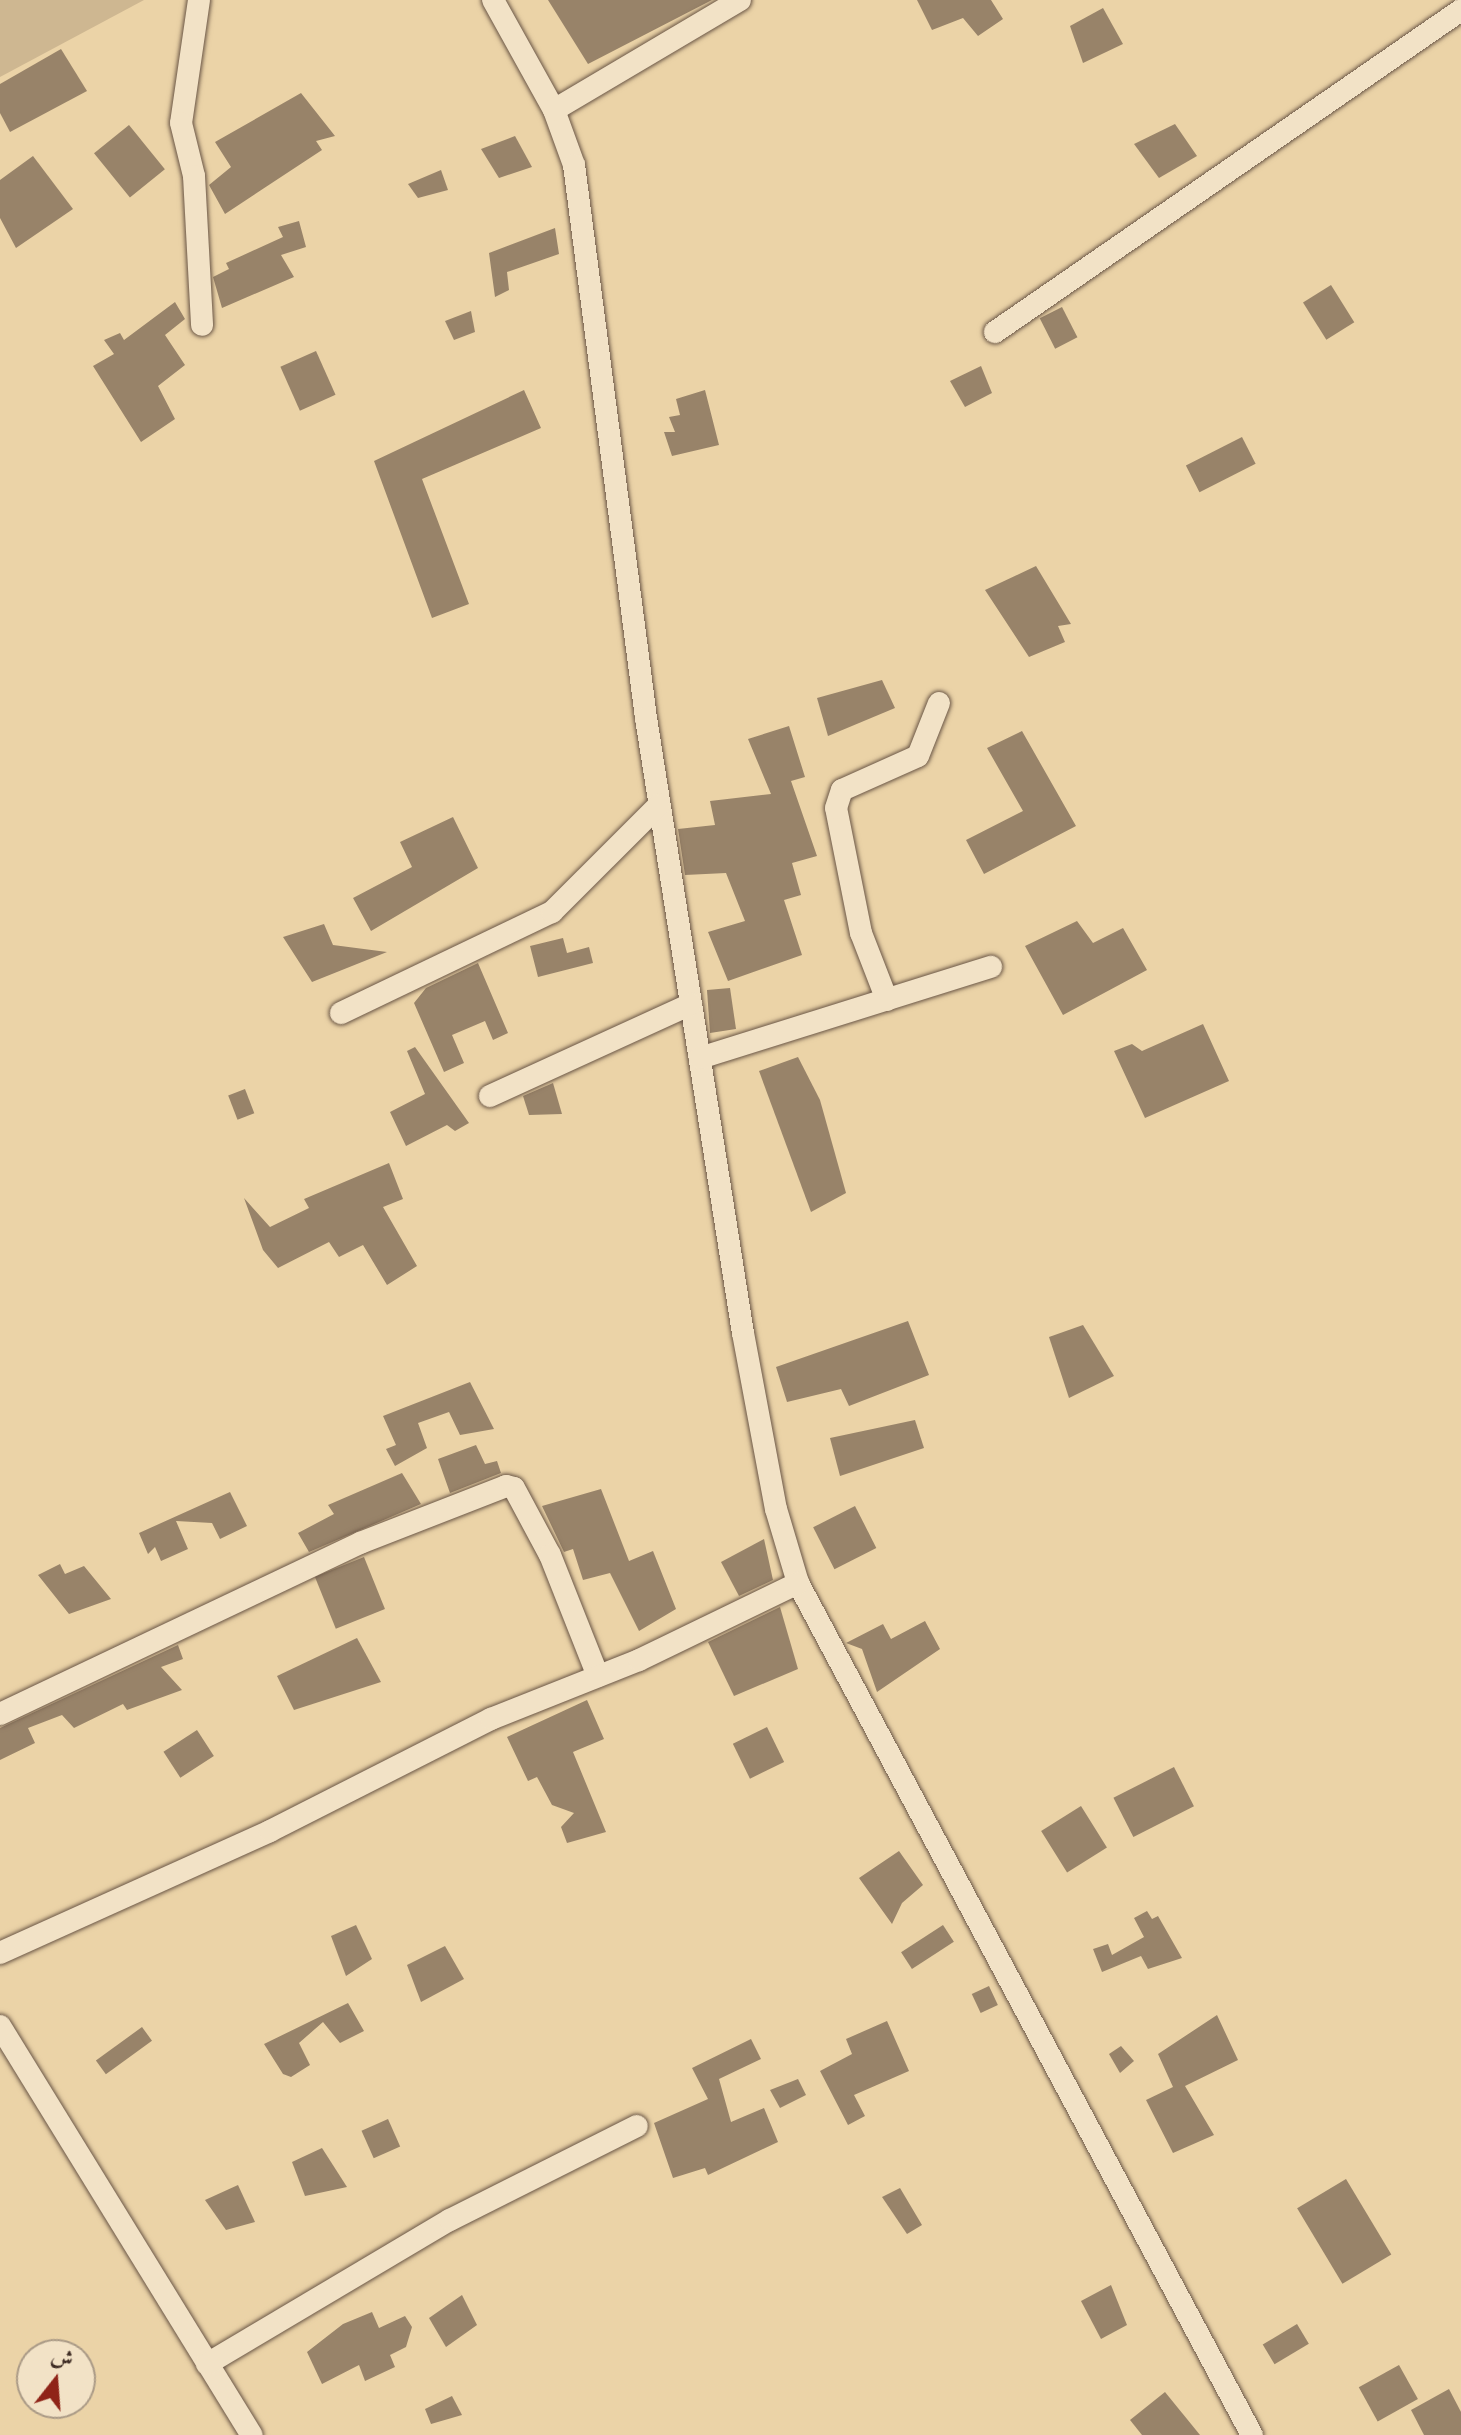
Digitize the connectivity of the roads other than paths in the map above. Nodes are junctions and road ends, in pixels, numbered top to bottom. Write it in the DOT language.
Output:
graph roads {
  1 [pos="199,0"];
  2 [pos="493,0"];
  3 [pos="740,0"];
  4 [pos="1461,10"];
  5 [pos="554,110"];
  6 [pos="202,325"];
  7 [pos="995,332"];
  8 [pos="939,703"];
  9 [pos="659,805"];
  10 [pos="991,967"];
  11 [pos="887,1000"];
  12 [pos="691,1004"];
  13 [pos="341,1013"];
  14 [pos="700,1058"];
  15 [pos="490,1096"];
  16 [pos="798,1583"];
  17 [pos="598,1676"];
  18 [pos="0,1714"];
  19 [pos="0,1953"];
  20 [pos="0,2026"];
  21 [pos="637,2126"];
  22 [pos="207,2364"];
  23 [pos="252,2435"];
  24 [pos="1252,2435"];
  1 -- 6 [label="street"];
  2 -- 5 [label="street"];
  3 -- 5 [label="street"];
  4 -- 7 [label="street"];
  5 -- 9 [label="street"];
  8 -- 11 [label="street"];
  9 -- 12 [label="street"];
  9 -- 13 [label="street"];
  10 -- 11 [label="street"];
  11 -- 14 [label="street"];
  12 -- 14 [label="street"];
  12 -- 15 [label="street"];
  14 -- 16 [label="street"];
  16 -- 17 [label="street"];
  16 -- 24 [label="street"];
  17 -- 18 [label="street"];
  17 -- 19 [label="street"];
  20 -- 22 [label="street"];
  21 -- 22 [label="street"];
  22 -- 23 [label="street"];
}
